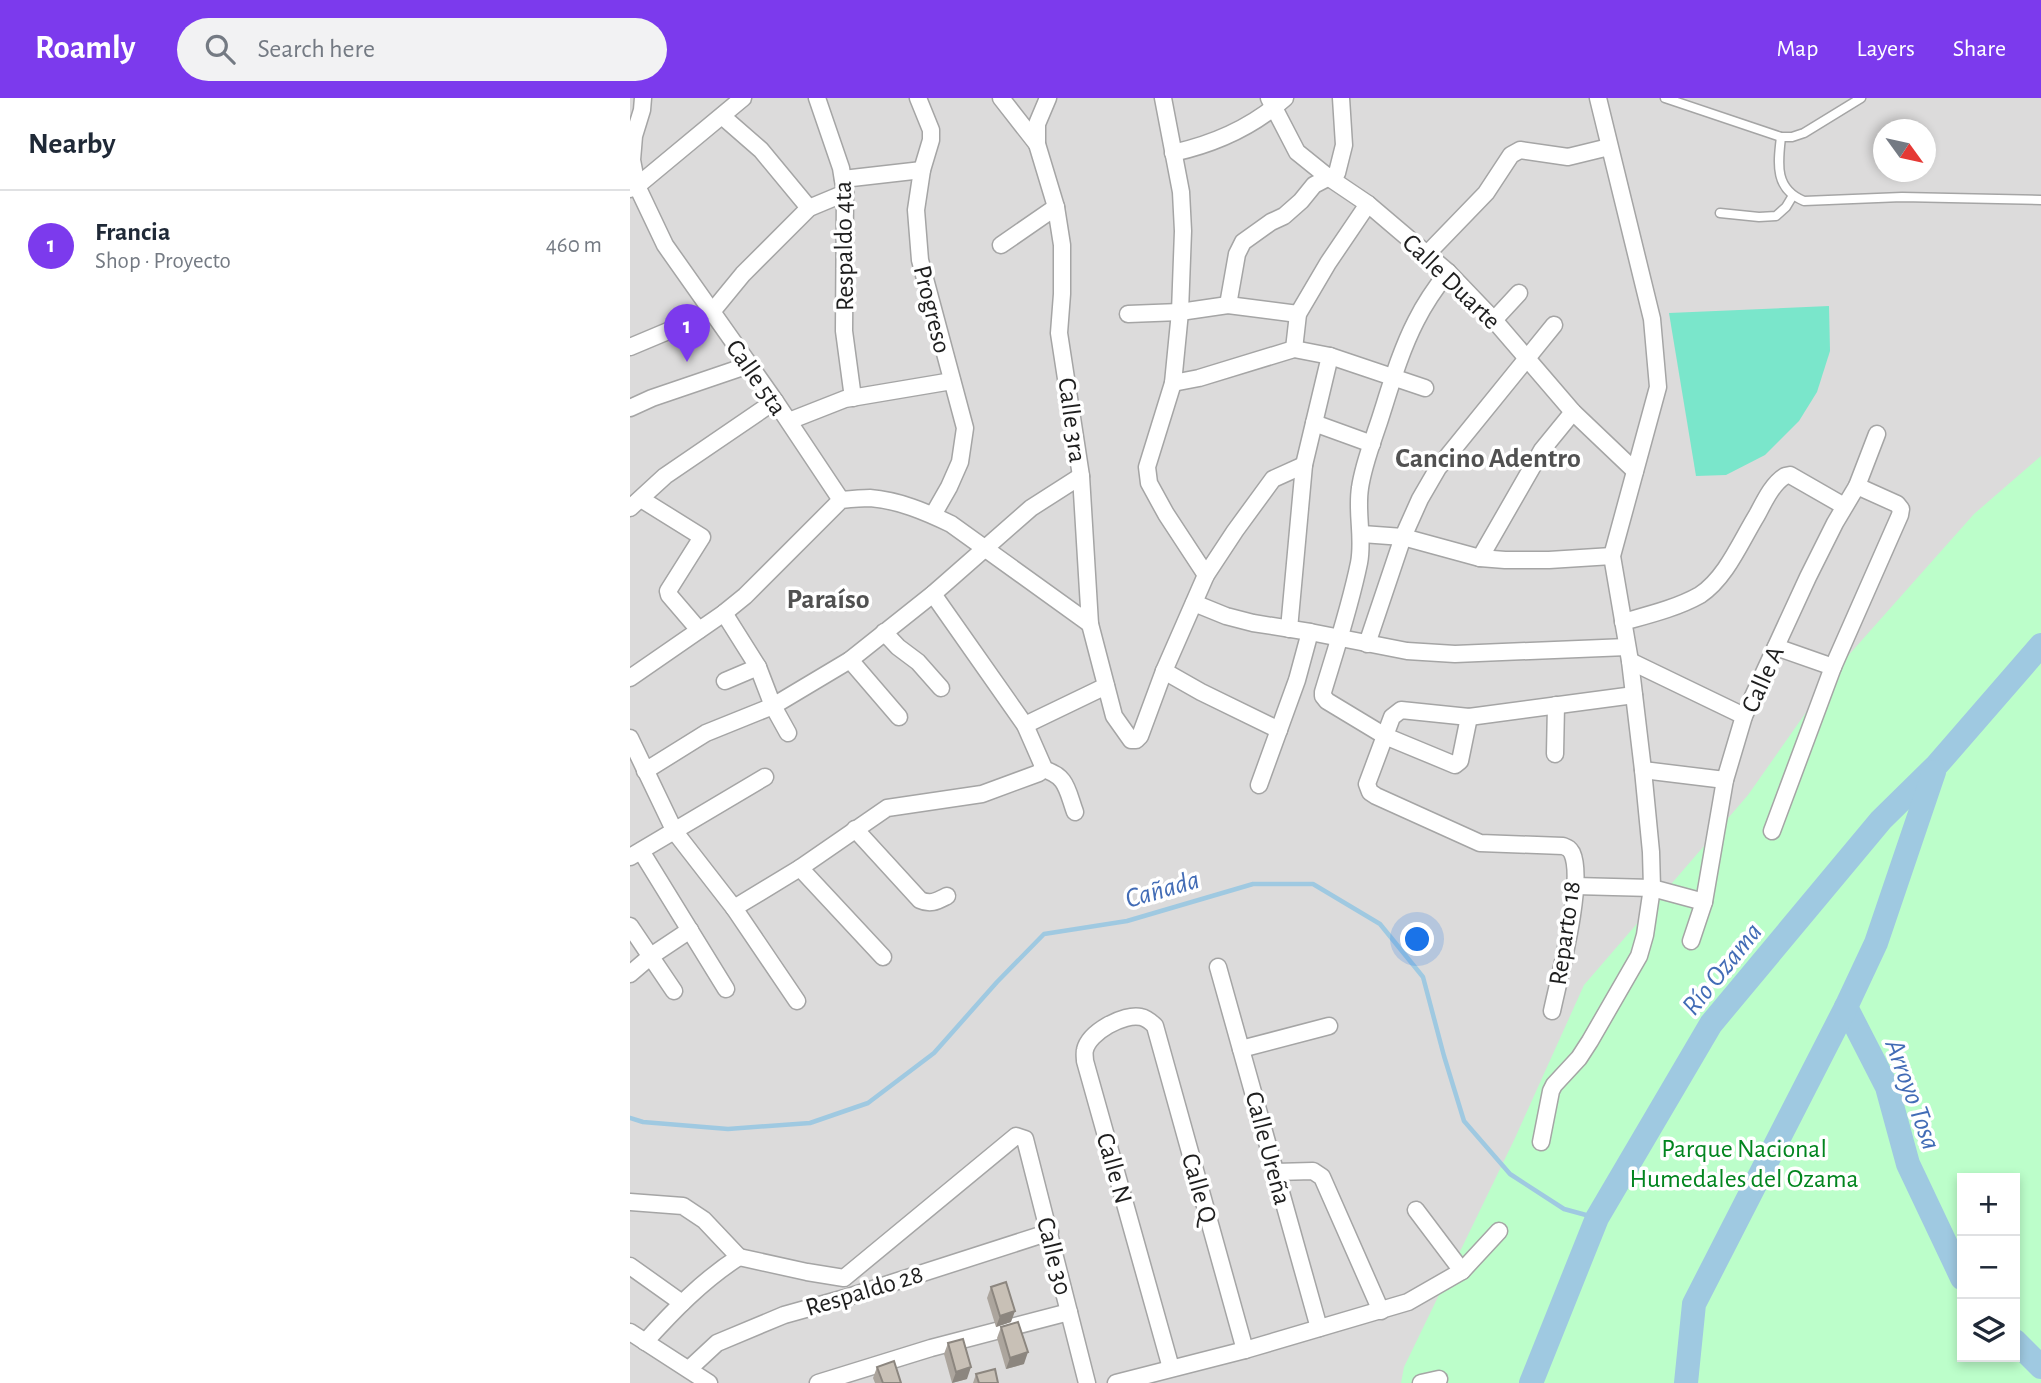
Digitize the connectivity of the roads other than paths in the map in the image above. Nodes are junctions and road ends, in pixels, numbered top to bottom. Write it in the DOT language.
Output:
graph roads {
  1 [pos="643,98"];
  2 [pos="743,98"];
  3 [pos="817,98"];
  4 [pos="918,98"];
  5 [pos="1001,98"];
  6 [pos="1048,98"];
  7 [pos="1163,98"];
  8 [pos="1340,98"];
  9 [pos="1598,98"];
  10 [pos="1665,98"];
  11 [pos="1861,98"];
  12 [pos="1276,101"];
  13 [pos="722,116"];
  14 [pos="1781,137"];
  15 [pos="1037,144"];
  16 [pos="1609,147"];
  17 [pos="1174,153"];
  18 [pos="922,170"];
  19 [pos="1328,177"];
  20 [pos="844,186"];
  21 [pos="633,187"];
  22 [pos="1793,197"];
  23 [pos="2041,200"];
  24 [pos="1368,204"];
  25 [pos="809,208"];
  26 [pos="1056,208"];
  27 [pos="1720,213"];
  28 [pos="1001,245"];
  29 [pos="1427,254"];
  30 [pos="1448,272"];
  31 [pos="1519,293"];
  32 [pos="1228,305"];
  33 [pos="1180,312"];
  34 [pos="711,313"];
  35 [pos="1128,314"];
  36 [pos="1298,314"];
  37 [pos="1494,320"];
  38 [pos="1554,325"];
  39 [pos="630,347"];
  40 [pos="1294,349"];
  41 [pos="1330,356"];
  42 [pos="1528,359"];
  43 [pos="749,365"];
  44 [pos="1394,377"];
  45 [pos="952,381"];
  46 [pos="1173,383"];
  47 [pos="1425,388"];
  48 [pos="853,398"];
  49 [pos="775,401"];
  50 [pos="630,408"];
  51 [pos="1573,412"];
  52 [pos="789,421"];
  53 [pos="1314,423"];
  54 [pos="1877,434"];
  55 [pos="1372,444"];
  56 [pos="1304,465"];
  57 [pos="1635,471"];
  58 [pos="1081,476"];
  59 [pos="1857,486"];
  60 [pos="841,500"];
  61 [pos="636,504"];
  62 [pos="1844,506"];
  63 [pos="933,515"];
  64 [pos="1362,534"];
  65 [pos="1403,537"];
  66 [pos="984,550"];
  67 [pos="1612,556"];
  68 [pos="1480,558"];
  69 [pos="1206,575"];
  70 [pos="933,594"];
  71 [pos="1194,603"];
  72 [pos="724,613"];
  73 [pos="1623,622"];
  74 [pos="1090,624"];
  75 [pos="1289,629"];
  76 [pos="699,630"];
  77 [pos="884,632"];
  78 [pos="1310,632"];
  79 [pos="1340,638"];
  80 [pos="1367,644"];
  81 [pos="1776,647"];
  82 [pos="1628,654"];
  83 [pos="850,660"];
  84 [pos="758,667"];
  85 [pos="1833,667"];
  86 [pos="1164,671"];
  87 [pos="630,678"];
  88 [pos="725,681"];
  89 [pos="1106,686"];
  90 [pos="941,688"];
  91 [pos="1634,695"];
  92 [pos="1556,705"];
  93 [pos="773,706"];
  94 [pos="1744,716"];
  95 [pos="899,717"];
  96 [pos="1469,717"];
  97 [pos="1024,725"];
  98 [pos="1279,730"];
  99 [pos="788,733"];
  100 [pos="1385,736"];
  101 [pos="630,738"];
  102 [pos="1555,754"];
  103 [pos="1042,769"];
  104 [pos="1643,770"];
  105 [pos="645,771"];
  106 [pos="765,777"];
  107 [pos="1725,780"];
  108 [pos="1259,785"];
  109 [pos="1075,812"];
  110 [pos="855,830"];
  111 [pos="1772,831"];
  112 [pos="675,832"];
  113 [pos="635,854"];
  114 [pos="800,868"];
  115 [pos="1575,886"];
  116 [pos="1651,888"];
  117 [pos="947,896"];
  118 [pos="1704,902"];
  119 [pos="734,908"];
  120 [pos="630,926"];
  121 [pos="690,930"];
  122 [pos="1691,941"];
  123 [pos="651,956"];
  124 [pos="883,957"];
  125 [pos="1218,967"];
  126 [pos="630,974"];
  127 [pos="726,989"];
  128 [pos="674,991"];
  129 [pos="797,1001"];
  130 [pos="1552,1011"];
  131 [pos="1155,1026"];
  132 [pos="1329,1026"];
  133 [pos="1241,1049"];
  134 [pos="1541,1142"];
  135 [pos="1275,1172"];
  136 [pos="630,1202"];
  137 [pos="1416,1210"];
  138 [pos="1499,1231"];
  139 [pos="1050,1232"];
  140 [pos="738,1257"];
  141 [pos="630,1266"];
  142 [pos="1462,1271"];
  143 [pos="844,1278"];
  144 [pos="845,1298"];
  145 [pos="682,1303"];
  146 [pos="1381,1311"];
  147 [pos="1069,1312"];
  148 [pos="1319,1328"];
  149 [pos="630,1332"];
  150 [pos="645,1342"];
  151 [pos="1245,1350"];
  152 [pos="1171,1368"];
  153 [pos="689,1369"];
  154 [pos="1438,1379"];
  155 [pos="709,1383"];
  156 [pos="818,1383"];
  157 [pos="1087,1383"];
  158 [pos="1116,1383"];
  159 [pos="1421,1383"];
  1 -- 21 [label="street, Calle 5ta"];
  2 -- 13 [label="street"];
  3 -- 20 [label="street, Respaldo 4ta"];
  4 -- 18 [label="street, Progreso"];
  5 -- 15 [label="street"];
  6 -- 15 [label="street, Calle 3ra"];
  7 -- 17 [label="street"];
  8 -- 19 [label="street"];
  9 -- 16 [label="street"];
  10 -- 14 [label="lane"];
  11 -- 14 [label="lane"];
  12 -- 17 [label="street"];
  12 -- 19 [label="street, Calle Duarte"];
  13 -- 21 [label="street"];
  13 -- 25 [label="street"];
  14 -- 22 [label="lane"];
  15 -- 26 [label="street, Calle 3ra"];
  16 -- 29 [label="street"];
  16 -- 57 [label="street"];
  17 -- 33 [label="street"];
  18 -- 20 [label="street"];
  18 -- 45 [label="street, Progreso"];
  19 -- 24 [label="street, Calle Duarte"];
  19 -- 32 [label="street"];
  20 -- 25 [label="street"];
  20 -- 48 [label="street, Respaldo 4ta"];
  21 -- 34 [label="street, Calle 5ta"];
  22 -- 23 [label="lane"];
  22 -- 27 [label="lane"];
  24 -- 29 [label="street, Calle Duarte"];
  24 -- 36 [label="street"];
  25 -- 34 [label="street"];
  26 -- 28 [label="street"];
  26 -- 58 [label="street, Calle 3ra"];
  29 -- 30 [label="street, Calle Duarte"];
  30 -- 37 [label="street, Calle Duarte"];
  30 -- 44 [label="street"];
  31 -- 37 [label="street"];
  32 -- 33 [label="street"];
  32 -- 36 [label="street"];
  33 -- 35 [label="street"];
  33 -- 46 [label="street"];
  34 -- 39 [label="street"];
  34 -- 43 [label="street, Calle 5ta"];
  36 -- 40 [label="street"];
  37 -- 42 [label="street, Calle Duarte"];
  38 -- 42 [label="street"];
  40 -- 41 [label="street"];
  40 -- 46 [label="street"];
  41 -- 44 [label="street"];
  41 -- 53 [label="street"];
  42 -- 51 [label="street, Calle Duarte"];
  42 -- 65 [label="street"];
  43 -- 49 [label="street, Calle 5ta"];
  43 -- 50 [label="street"];
  44 -- 47 [label="street"];
  44 -- 55 [label="street"];
  45 -- 48 [label="street"];
  45 -- 63 [label="street, Progreso"];
  46 -- 69 [label="street"];
  48 -- 52 [label="street"];
  49 -- 52 [label="street, Calle 5ta"];
  49 -- 61 [label="street"];
  51 -- 57 [label="street, Calle Duarte"];
  51 -- 68 [label="street"];
  52 -- 60 [label="street, Calle 5ta"];
  53 -- 55 [label="street"];
  53 -- 56 [label="street"];
  54 -- 59 [label="street, Calle A"];
  55 -- 64 [label="street"];
  56 -- 69 [label="street"];
  56 -- 75 [label="street"];
  57 -- 67 [label="street"];
  58 -- 66 [label="street"];
  58 -- 74 [label="street, Calle 3ra"];
  59 -- 62 [label="street, Calle A"];
  59 -- 85 [label="street"];
  60 -- 63 [label="street"];
  60 -- 72 [label="street"];
  61 -- 76 [label="street"];
  62 -- 73 [label="street"];
  62 -- 81 [label="street, Calle A"];
  63 -- 66 [label="street"];
  64 -- 65 [label="street"];
  64 -- 79 [label="street"];
  65 -- 68 [label="street"];
  65 -- 80 [label="street"];
  66 -- 70 [label="street"];
  66 -- 74 [label="street"];
  67 -- 68 [label="street"];
  67 -- 73 [label="street"];
  69 -- 71 [label="street"];
  70 -- 77 [label="street"];
  70 -- 97 [label="street"];
  71 -- 75 [label="street"];
  71 -- 86 [label="street"];
  72 -- 76 [label="street"];
  72 -- 84 [label="street"];
  73 -- 82 [label="street"];
  74 -- 89 [label="street, Calle 3ra"];
  75 -- 78 [label="street"];
  76 -- 87 [label="street"];
  77 -- 83 [label="street"];
  77 -- 90 [label="street"];
  78 -- 79 [label="street"];
  78 -- 98 [label="street"];
  79 -- 80 [label="street"];
  79 -- 100 [label="street"];
  80 -- 82 [label="street"];
  81 -- 85 [label="street"];
  81 -- 94 [label="street, Calle A"];
  82 -- 91 [label="street"];
  82 -- 94 [label="street"];
  83 -- 93 [label="street"];
  83 -- 95 [label="street"];
  84 -- 88 [label="street"];
  84 -- 93 [label="street"];
  85 -- 111 [label="street"];
  86 -- 89 [label="street, Calle 3ra"];
  86 -- 98 [label="street"];
  89 -- 97 [label="street"];
  91 -- 92 [label="street"];
  91 -- 104 [label="street"];
  92 -- 96 [label="street"];
  92 -- 102 [label="street"];
  93 -- 99 [label="street"];
  93 -- 105 [label="street"];
  94 -- 107 [label="street, Calle A"];
  96 -- 100 [label="street"];
  96 -- 100 [label="street"];
  97 -- 103 [label="street"];
  98 -- 108 [label="street"];
  100 -- 115 [label="street, Reparto 18"];
  101 -- 105 [label="street"];
  103 -- 109 [label="street"];
  103 -- 110 [label="street"];
  104 -- 107 [label="street"];
  104 -- 116 [label="street"];
  105 -- 112 [label="street"];
  106 -- 112 [label="street"];
  107 -- 118 [label="street, Calle A"];
  110 -- 114 [label="street"];
  110 -- 117 [label="street"];
  112 -- 113 [label="street"];
  112 -- 119 [label="street"];
  113 -- 121 [label="street"];
  114 -- 119 [label="street"];
  114 -- 124 [label="street"];
  115 -- 116 [label="street"];
  115 -- 130 [label="street, Reparto 18"];
  116 -- 118 [label="street"];
  116 -- 134 [label="street"];
  118 -- 122 [label="street, Calle A"];
  119 -- 129 [label="street"];
  120 -- 123 [label="street"];
  121 -- 123 [label="street"];
  121 -- 127 [label="street"];
  123 -- 126 [label="street"];
  123 -- 128 [label="street"];
  125 -- 133 [label="street, Calle Ureña"];
  131 -- 151 [label="street, Calle Q"];
  131 -- 152 [label="street, Calle N"];
  132 -- 133 [label="street"];
  133 -- 135 [label="street, Calle Ureña"];
  135 -- 146 [label="street"];
  135 -- 148 [label="street, Calle Ureña"];
  136 -- 140 [label="street"];
  137 -- 142 [label="street"];
  138 -- 142 [label="street"];
  139 -- 143 [label="street, Calle 30"];
  139 -- 144 [label="street, Respaldo 28"];
  139 -- 147 [label="street, Calle 30"];
  140 -- 143 [label="street"];
  140 -- 145 [label="street"];
  141 -- 145 [label="street"];
  142 -- 146 [label="street"];
  143 -- 144 [label="street"];
  144 -- 153 [label="street, Respaldo 28"];
  145 -- 150 [label="street"];
  146 -- 148 [label="street"];
  147 -- 156 [label="street"];
  147 -- 157 [label="street, Calle 30"];
  148 -- 151 [label="street"];
  149 -- 150 [label="street"];
  150 -- 153 [label="street"];
  151 -- 152 [label="street"];
  152 -- 158 [label="street"];
  153 -- 155 [label="street"];
  154 -- 159 [label="street"];
}
